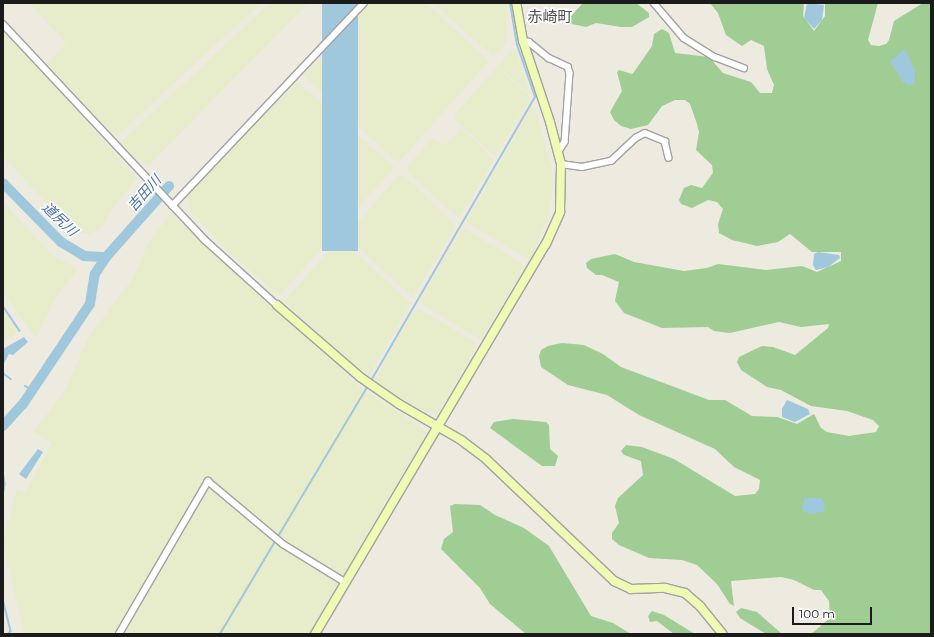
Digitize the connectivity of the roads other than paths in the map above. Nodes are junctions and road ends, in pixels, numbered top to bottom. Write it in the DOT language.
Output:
graph roads {
  1 [pos="364,3"];
  2 [pos="516,3"];
  3 [pos="654,3"];
  4 [pos="3,24"];
  5 [pos="522,41"];
  6 [pos="744,68"];
  7 [pos="558,153"];
  8 [pos="669,158"];
  9 [pos="561,164"];
  10 [pos="171,205"];
  11 [pos="277,304"];
  12 [pos="438,427"];
  13 [pos="345,582"];
  14 [pos="119,634"];
  15 [pos="315,634"];
  16 [pos="723,634"];
  1 -- 10 [label="street"];
  2 -- 5 [label="street"];
  3 -- 6 [label="street"];
  4 -- 10 [label="street"];
  5 -- 7 [label="street"];
  5 -- 7 [label="street"];
  7 -- 9 [label="street"];
  8 -- 9 [label="street"];
  9 -- 12 [label="street"];
  10 -- 11 [label="street"];
  11 -- 12 [label="street"];
  12 -- 13 [label="street"];
  12 -- 16 [label="street"];
  13 -- 14 [label="street"];
  13 -- 15 [label="street"];
}
